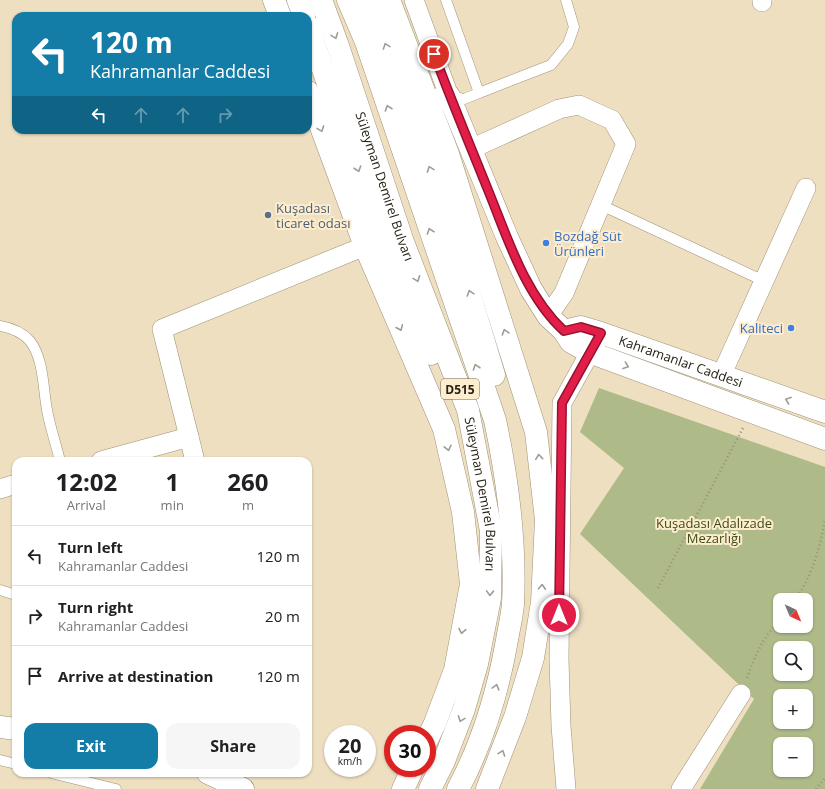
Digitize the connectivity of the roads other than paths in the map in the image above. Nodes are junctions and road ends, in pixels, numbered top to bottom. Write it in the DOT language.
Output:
graph roads {
  1 [pos="274,0"];
  2 [pos="298,0"];
  3 [pos="321,0"];
  4 [pos="348,0"];
  5 [pos="369,0"];
  6 [pos="389,0"];
  7 [pos="414,0"];
  8 [pos="446,0"];
  9 [pos="566,0"];
  10 [pos="278,12"];
  11 [pos="302,12"];
  12 [pos="312,38"];
  13 [pos="478,93"];
  14 [pos="439,99"];
  15 [pos="312,103"];
  16 [pos="471,149"];
  17 [pos="806,188"];
  18 [pos="601,205"];
  19 [pos="365,246"];
  20 [pos="764,281"];
  21 [pos="548,316"];
  22 [pos="0,326"];
  23 [pos="564,331"];
  24 [pos="601,333"];
  25 [pos="590,352"];
  26 [pos="721,376"];
  27 [pos="825,412"];
  28 [pos="189,437"];
  29 [pos="825,439"];
  30 [pos="59,457"];
  31 [pos="116,457"];
  32 [pos="195,457"];
  33 [pos="12,485"];
  34 [pos="0,489"];
  35 [pos="490,531"];
  36 [pos="0,590"];
  37 [pos="12,594"];
  38 [pos="513,605"];
  39 [pos="741,694"];
  40 [pos="434,725"];
  41 [pos="0,727"];
  42 [pos="12,728"];
  43 [pos="0,760"];
  44 [pos="12,763"];
  45 [pos="67,777"];
  46 [pos="217,777"];
  47 [pos="409,777"];
  48 [pos="116,789"];
  49 [pos="243,789"];
  50 [pos="403,789"];
  51 [pos="430,789"];
  52 [pos="458,789"];
  53 [pos="487,789"];
  54 [pos="566,789"];
  55 [pos="681,789"];
  1 -- 10 [label="main road"];
  2 -- 11 [label="main road"];
  3 -- 35 [label="main road, Süleyman Demirel Bulvarı / D515, one-way"];
  38 -- 4 [label="main road, Süleyman Demirel Bulvarı / D515, one-way"];
  38 -- 5 [label="main road, one-way"];
  6 -- 14 [label="main road"];
  7 -- 14 [label="street"];
  8 -- 13 [label="lane"];
  9 -- 13 [label="lane"];
  12 -- 35 [label="main road, one-way"];
  13 -- 14 [label="lane"];
  14 -- 16 [label="main road"];
  53 -- 14 [label="main road, one-way"];
  15 -- 19 [label="main road, one-way"];
  16 -- 18 [label="street"];
  16 -- 21 [label="main road"];
  17 -- 20 [label="street"];
  18 -- 20 [label="lane"];
  18 -- 21 [label="street"];
  19 -- 28 [label="street"];
  19 -- 40 [label="main road, one-way"];
  20 -- 26 [label="street"];
  21 -- 23 [label="main road"];
  22 -- 30 [label="lane"];
  23 -- 24 [label="main road, Kahramanlar Caddesi"];
  23 -- 25 [label="main road, Kahramanlar Caddesi"];
  24 -- 25 [label="street"];
  24 -- 26 [label="main road, Kahramanlar Caddesi"];
  25 -- 29 [label="main road, Kahramanlar Caddesi, one-way"];
  25 -- 54 [label="street"];
  27 -- 26 [label="main road, Kahramanlar Caddesi, one-way"];
  28 -- 31 [label="street"];
  28 -- 32 [label="street"];
  33 -- 34 [label="street"];
  35 -- 51 [label="main road, Süleyman Demirel Bulvarı / D515, one-way"];
  36 -- 37 [label="lane"];
  52 -- 38 [label="main road, Süleyman Demirel Bulvarı / D515, one-way"];
  39 -- 55 [label="street"];
  41 -- 42 [label="main road"];
  43 -- 44 [label="lane"];
  45 -- 48 [label="lane"];
  46 -- 49 [label="main road"];
  47 -- 50 [label="main road"];
}
